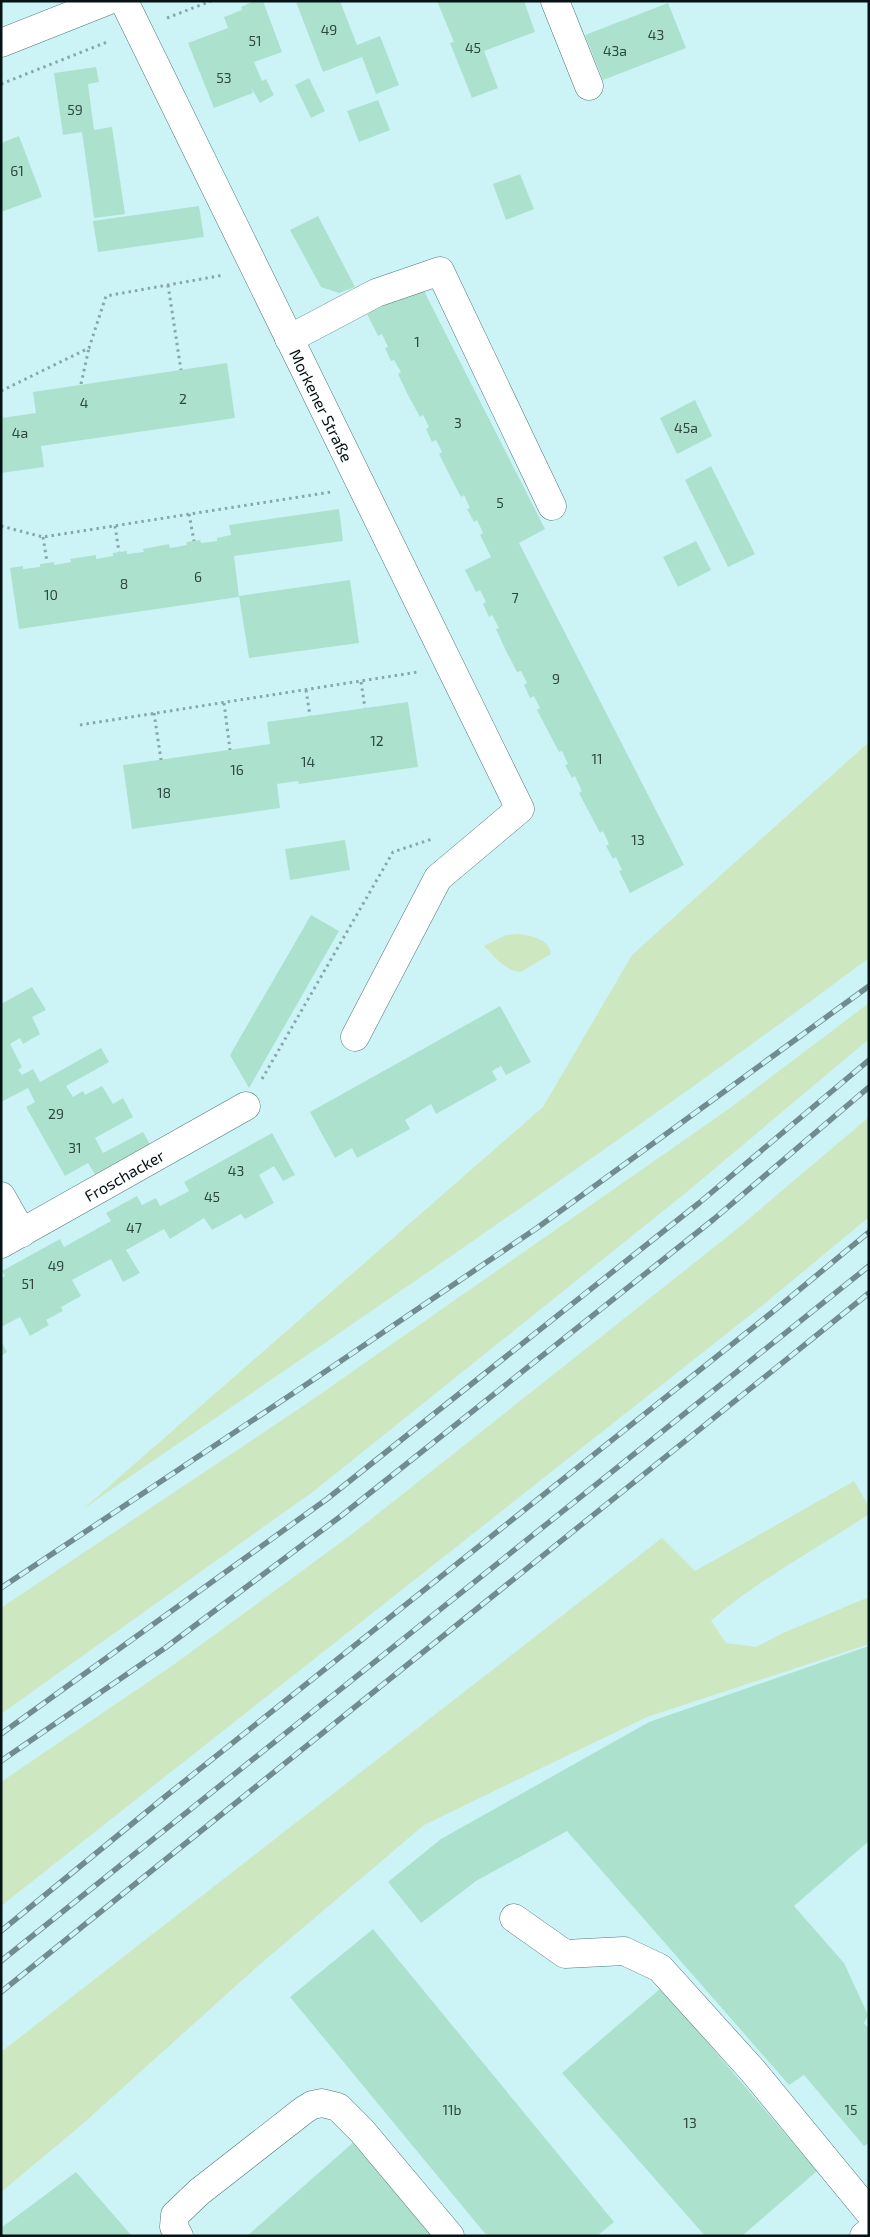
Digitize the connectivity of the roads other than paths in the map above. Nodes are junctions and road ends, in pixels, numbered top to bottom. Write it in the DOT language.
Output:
graph roads {
  1 [pos="107,1"];
  2 [pos="124,1"];
  3 [pos="555,1"];
  4 [pos="1,43"];
  5 [pos="589,86"];
  6 [pos="289,339"];
  7 [pos="552,506"];
  8 [pos="355,1037"];
  9 [pos="246,1106"];
  10 [pos="1,1196"];
  11 [pos="12,1238"];
  12 [pos="514,1918"];
  13 [pos="869,2212"];
  14 [pos="869,2232"];
  15 [pos="179,2236"];
  16 [pos="450,2236"];
  17 [pos="864,2236"];
  1 -- 4 [label="street"];
  2 -- 6 [label="street, Morkener Straße"];
  3 -- 5 [label="street"];
  6 -- 7 [label="street"];
  6 -- 8 [label="street, Morkener Straße"];
  9 -- 11 [label="street, Froschacker"];
  10 -- 11 [label="street"];
  12 -- 13 [label="street"];
  14 -- 17 [label="street"];
  15 -- 16 [label="street"];
}
